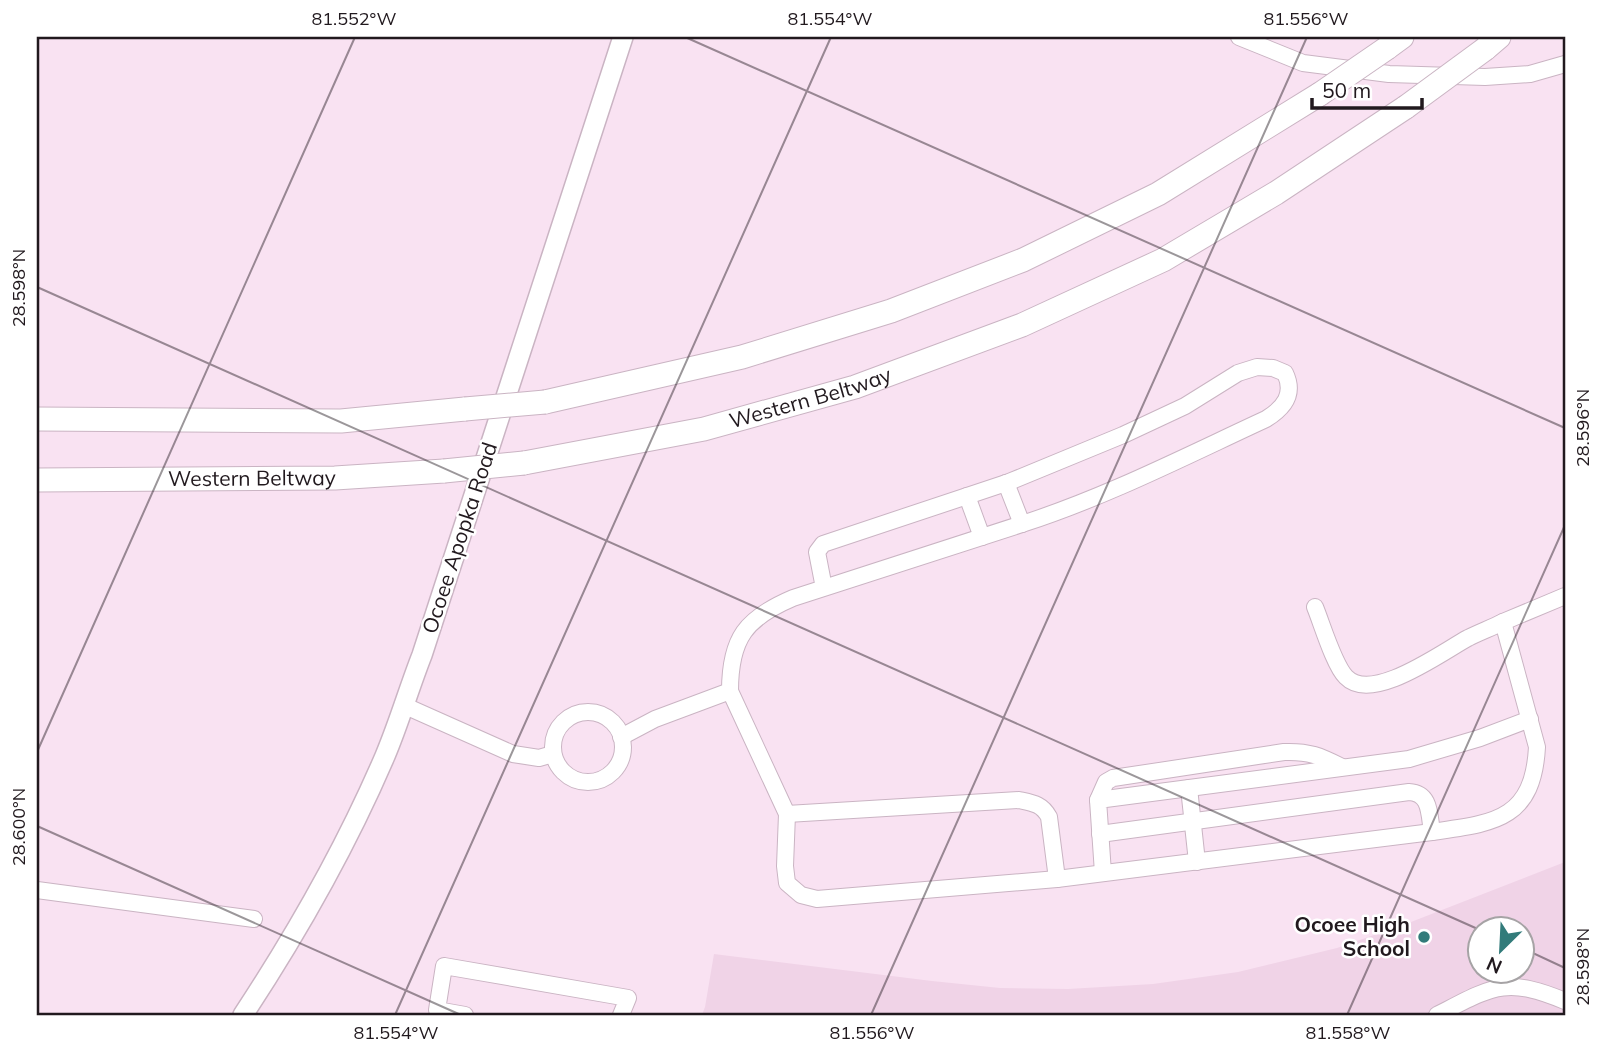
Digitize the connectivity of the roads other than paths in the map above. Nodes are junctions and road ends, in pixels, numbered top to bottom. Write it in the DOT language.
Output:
graph roads {
  1 [pos="623,37"];
  2 [pos="1238,37"];
  3 [pos="1395,42"];
  4 [pos="1492,43"];
  5 [pos="1565,64"];
  6 [pos="37,419"];
  7 [pos="37,480"];
  8 [pos="1006,483"];
  9 [pos="967,496"];
  10 [pos="1021,524"];
  11 [pos="982,537"];
  12 [pos="824,588"];
  13 [pos="1565,596"];
  14 [pos="1315,607"];
  15 [pos="1503,622"];
  16 [pos="730,691"];
  17 [pos="403,705"];
  18 [pos="1530,719"];
  19 [pos="621,737"];
  20 [pos="553,754"];
  21 [pos="1342,767"];
  22 [pos="1189,788"];
  23 [pos="1098,800"];
  24 [pos="787,814"];
  25 [pos="1193,822"];
  26 [pos="1432,832"];
  27 [pos="1100,834"];
  28 [pos="1197,862"];
  29 [pos="1103,873"];
  30 [pos="1057,879"];
  31 [pos="37,890"];
  32 [pos="254,919"];
  33 [pos="1565,1001"];
  34 [pos="243,1015"];
  35 [pos="465,1015"];
  36 [pos="621,1015"];
  37 [pos="1437,1015"];
  1 -- 17 [label="main road, Ocoee Apopka Road"];
  2 -- 5 [label="street"];
  3 -- 6 [label="highway, bridge"];
  4 -- 7 [label="highway, Western Beltway, bridge"];
  8 -- 9 [label="street"];
  8 -- 10 [label="street"];
  8 -- 10 [label="street"];
  9 -- 11 [label="street"];
  9 -- 12 [label="street"];
  10 -- 11 [label="street"];
  11 -- 12 [label="street"];
  12 -- 16 [label="street"];
  13 -- 15 [label="street"];
  14 -- 15 [label="street"];
  15 -- 18 [label="street"];
  16 -- 19 [label="street"];
  16 -- 24 [label="street"];
  17 -- 20 [label="street"];
  17 -- 34 [label="main road, Ocoee Apopka Road"];
  18 -- 21 [label="street"];
  18 -- 26 [label="street"];
  19 -- 20 [label="street"];
  19 -- 20 [label="street"];
  21 -- 22 [label="street"];
  21 -- 23 [label="street"];
  22 -- 23 [label="street"];
  22 -- 25 [label="street"];
  23 -- 27 [label="street"];
  24 -- 30 [label="street"];
  24 -- 30 [label="street"];
  25 -- 26 [label="street"];
  25 -- 27 [label="street"];
  25 -- 28 [label="street"];
  26 -- 28 [label="street"];
  27 -- 29 [label="street"];
  28 -- 29 [label="street"];
  29 -- 30 [label="street"];
  31 -- 32 [label="street"];
  33 -- 37 [label="street"];
  35 -- 36 [label="street"];
}
